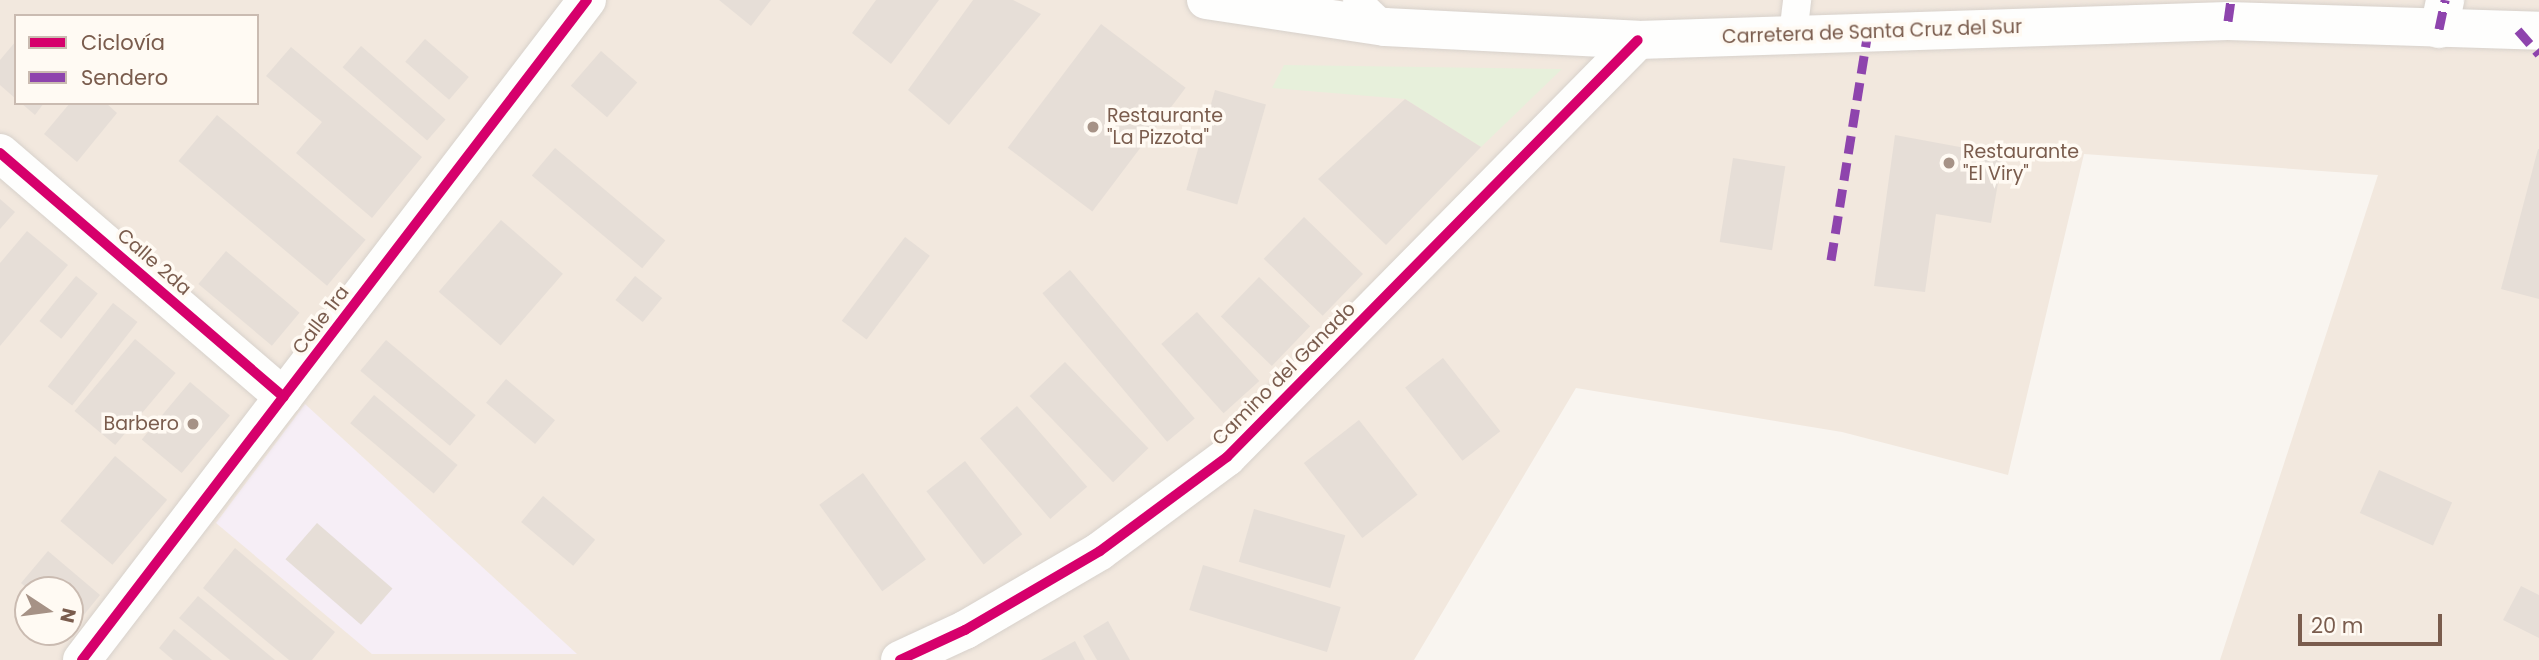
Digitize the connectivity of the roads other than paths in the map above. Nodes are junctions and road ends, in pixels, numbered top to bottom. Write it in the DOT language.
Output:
graph roads {
  1 [pos="587,0"];
  2 [pos="1206,0"];
  3 [pos="1357,0"];
  4 [pos="2230,10"];
  5 [pos="2442,15"];
  6 [pos="1795,17"];
  7 [pos="1385,27"];
  8 [pos="2539,31"];
  9 [pos="1637,40"];
  10 [pos="0,153"];
  11 [pos="284,397"];
  12 [pos="82,660"];
  13 [pos="900,660"];
  1 -- 11 [label="street, Calle 1ra"];
  2 -- 7 [label="street, Carretera de Santa Cruz del Sur"];
  3 -- 7 [label="lane"];
  4 -- 5 [label="street, Carretera de Santa Cruz del Sur"];
  4 -- 6 [label="street, Carretera de Santa Cruz del Sur"];
  5 -- 8 [label="street, Carretera de Santa Cruz del Sur"];
  6 -- 9 [label="street, Carretera de Santa Cruz del Sur"];
  7 -- 9 [label="street, Carretera de Santa Cruz del Sur"];
  9 -- 13 [label="street, Camino del Ganado"];
  10 -- 11 [label="street, Calle 2da"];
  11 -- 12 [label="street, Calle 1ra"];
}
